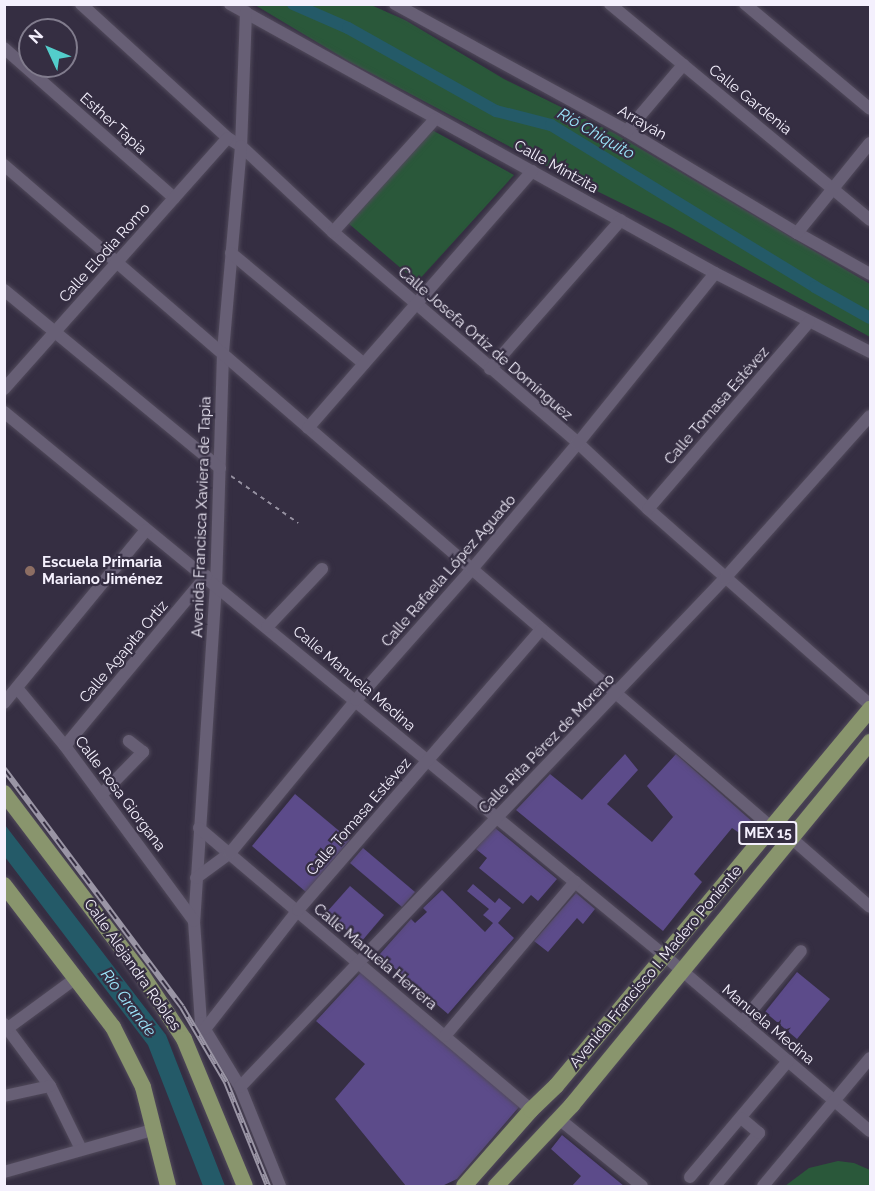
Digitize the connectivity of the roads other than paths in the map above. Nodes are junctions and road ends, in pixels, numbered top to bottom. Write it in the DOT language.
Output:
graph roads {
  1 [pos="81,4"];
  2 [pos="230,4"];
  3 [pos="395,4"];
  4 [pos="610,4"];
  5 [pos="746,4"];
  6 [pos="246,12"];
  7 [pos="4,48"];
  8 [pos="683,65"];
  9 [pos="870,109"];
  10 [pos="435,119"];
  11 [pos="627,131"];
  12 [pos="228,138"];
  13 [pos="870,143"];
  14 [pos="241,146"];
  15 [pos="4,165"];
  16 [pos="532,171"];
  17 [pos="833,189"];
  18 [pos="174,198"];
  19 [pos="621,220"];
  20 [pos="870,220"];
  21 [pos="333,232"];
  22 [pos="797,233"];
  23 [pos="231,253"];
  24 [pos="117,263"];
  25 [pos="715,273"];
  26 [pos="870,274"];
  27 [pos="4,290"];
  28 [pos="416,302"];
  29 [pos="809,322"];
  30 [pos="55,332"];
  31 [pos="870,352"];
  32 [pos="223,353"];
  33 [pos="364,364"];
  34 [pos="490,369"];
  35 [pos="4,388"];
  36 [pos="4,412"];
  37 [pos="870,416"];
  38 [pos="308,428"];
  39 [pos="578,443"];
  40 [pos="220,468"];
  41 [pos="648,509"];
  42 [pos="146,530"];
  43 [pos="322,569"];
  44 [pos="472,569"];
  45 [pos="725,578"];
  46 [pos="211,580"];
  47 [pos="267,627"];
  48 [pos="541,628"];
  49 [pos="17,688"];
  50 [pos="616,693"];
  51 [pos="356,700"];
  52 [pos="4,703"];
  53 [pos="870,706"];
  54 [pos="129,741"];
  55 [pos="870,742"];
  56 [pos="65,746"];
  57 [pos="428,760"];
  58 [pos="4,793"];
  59 [pos="102,794"];
  60 [pos="497,817"];
  61 [pos="199,828"];
  62 [pos="772,828"];
  63 [pos="790,837"];
  64 [pos="230,853"];
  65 [pos="196,878"];
  66 [pos="575,882"];
  67 [pos="4,885"];
  68 [pos="870,907"];
  69 [pos="298,910"];
  70 [pos="194,921"];
  71 [pos="801,951"];
  72 [pos="666,957"];
  73 [pos="359,963"];
  74 [pos="682,972"];
  75 [pos="76,978"];
  76 [pos="742,1022"];
  77 [pos="6,1026"];
  78 [pos="203,1026"];
  79 [pos="445,1036"];
  80 [pos="870,1058"];
  81 [pos="788,1061"];
  82 [pos="50,1086"];
  83 [pos="556,1086"];
  84 [pos="240,1087"];
  85 [pos="4,1096"];
  86 [pos="835,1101"];
  87 [pos="572,1105"];
  88 [pos="531,1110"];
  89 [pos="741,1118"];
  90 [pos="564,1123"];
  91 [pos="152,1130"];
  92 [pos="870,1131"];
  93 [pos="81,1149"];
  94 [pos="4,1172"];
  95 [pos="690,1177"];
  96 [pos="486,1185"];
  97 [pos="168,1186"];
  98 [pos="246,1186"];
  99 [pos="280,1186"];
  100 [pos="464,1186"];
  101 [pos="510,1186"];
  102 [pos="642,1186"];
  103 [pos="715,1186"];
  104 [pos="763,1186"];
  1 -- 12 [label="street, Calle Josefa Ortiz de Domínguez"];
  2 -- 6 [label="street, Calle Mintzita"];
  3 -- 11 [label="street, Arrayán"];
  4 -- 8 [label="street, Calle Gardenia"];
  5 -- 9 [label="street"];
  6 -- 10 [label="street, Calle Mintzita"];
  6 -- 14 [label="street, Avenida Francisca Xaviera de Tapia"];
  7 -- 18 [label="street, Esther Tapia"];
  8 -- 11 [label="street"];
  8 -- 17 [label="street, Calle Gardenia"];
  10 -- 16 [label="street, Calle Mintzita"];
  10 -- 21 [label="street"];
  11 -- 22 [label="street, Arrayán"];
  12 -- 14 [label="street, Calle Josefa Ortiz de Domínguez"];
  12 -- 18 [label="street, Calle Elodia Romo"];
  13 -- 17 [label="street"];
  14 -- 21 [label="street, Calle Josefa Ortiz de Domínguez"];
  14 -- 23 [label="street, Avenida Francisca Xaviera de Tapia"];
  15 -- 24 [label="street"];
  16 -- 19 [label="street, Calle Mintzita"];
  16 -- 28 [label="street"];
  17 -- 20 [label="street, Calle Gardenia"];
  17 -- 22 [label="street"];
  18 -- 24 [label="street, Calle Elodia Romo"];
  19 -- 25 [label="street, Calle Mintzita"];
  19 -- 34 [label="street"];
  21 -- 28 [label="street, Calle Josefa Ortiz de Domínguez"];
  22 -- 26 [label="street, Arrayán"];
  23 -- 32 [label="street, Avenida Francisca Xaviera de Tapia"];
  23 -- 33 [label="street"];
  24 -- 30 [label="street, Calle Elodia Romo"];
  24 -- 32 [label="street"];
  25 -- 29 [label="street, Calle Mintzita"];
  25 -- 39 [label="street, Calle Rafaela López Aguado"];
  27 -- 30 [label="street"];
  28 -- 33 [label="street"];
  28 -- 34 [label="street, Calle Josefa Ortiz de Domínguez"];
  29 -- 31 [label="street, Calle Mintzita"];
  29 -- 41 [label="street, Calle Tomasa Estévez"];
  30 -- 35 [label="street, Calle Elodia Romo"];
  30 -- 40 [label="street"];
  32 -- 38 [label="street"];
  32 -- 40 [label="street, Avenida Francisca Xaviera de Tapia"];
  33 -- 38 [label="street"];
  34 -- 39 [label="street, Calle Josefa Ortiz de Domínguez"];
  36 -- 42 [label="street, Calle Manuela Medina"];
  37 -- 45 [label="street, Calle Rita Pérez de Moreno"];
  38 -- 44 [label="street"];
  39 -- 41 [label="street, Calle Josefa Ortiz de Domínguez"];
  39 -- 44 [label="street, Calle Rafaela López Aguado"];
  40 -- 46 [label="street, Avenida Francisca Xaviera de Tapia"];
  41 -- 45 [label="street, Calle Josefa Ortiz de Domínguez"];
  42 -- 46 [label="street, Calle Manuela Medina"];
  42 -- 49 [label="street"];
  43 -- 47 [label="street"];
  44 -- 48 [label="street"];
  44 -- 51 [label="street, Calle Rafaela López Aguado"];
  45 -- 50 [label="street, Calle Rita Pérez de Moreno"];
  45 -- 53 [label="street, Calle Josefa Ortiz de Domínguez"];
  46 -- 47 [label="street, Calle Manuela Medina"];
  46 -- 56 [label="street, Calle Agapita Ortiz"];
  46 -- 61 [label="street, Avenida Francisca Xaviera de Tapia"];
  47 -- 51 [label="street, Calle Manuela Medina"];
  48 -- 50 [label="street"];
  48 -- 57 [label="street, Calle Tomasa Estévez"];
  49 -- 52 [label="street"];
  49 -- 56 [label="street, Calle Rosa Giorgana"];
  50 -- 60 [label="street, Calle Rita Pérez de Moreno"];
  50 -- 62 [label="street"];
  51 -- 57 [label="street, Calle Manuela Medina"];
  51 -- 64 [label="street, Calle Rafaela López Aguado"];
  53 -- 62 [label="main road, Avenida Francisco I. Madero Poniente / MEX 15"];
  54 -- 59 [label="street"];
  55 -- 63 [label="main road, Avenida Francisco I. Madero Poniente / MEX 15"];
  56 -- 59 [label="street, Calle Rosa Giorgana"];
  57 -- 60 [label="street, Calle Manuela Medina"];
  57 -- 69 [label="street, Calle Tomasa Estévez"];
  58 -- 98 [label="main road, Calle Alejandra Robles"];
  59 -- 70 [label="street, Calle Rosa Giorgana"];
  60 -- 66 [label="street, Calle Manuela Medina"];
  60 -- 73 [label="street, Calle Rita Pérez de Moreno"];
  61 -- 64 [label="street, Calle Manuela Herrera"];
  61 -- 65 [label="street, Avenida Francisca Xaviera de Tapia"];
  62 -- 63 [label="street"];
  62 -- 72 [label="main road, Avenida Francisco I. Madero Poniente / MEX 15"];
  63 -- 68 [label="street"];
  63 -- 74 [label="main road, Avenida Francisco I. Madero Poniente / MEX 15"];
  64 -- 65 [label="street, Calle Rafaela López Aguado"];
  64 -- 69 [label="street, Calle Manuela Herrera"];
  65 -- 70 [label="street, Avenida Francisca Xaviera de Tapia"];
  66 -- 72 [label="street, Calle Manuela Medina"];
  66 -- 79 [label="street"];
  67 -- 75 [label="main road"];
  69 -- 73 [label="street, Calle Manuela Herrera"];
  69 -- 78 [label="street, Calle Tomasa Estévez"];
  70 -- 78 [label="street, Avenida Francisca Xaviera de Tapia"];
  71 -- 76 [label="street"];
  72 -- 74 [label="street, Calle Manuela Medina"];
  72 -- 83 [label="main road, Avenida Francisco I. Madero Poniente / MEX 15"];
  73 -- 79 [label="street, Calle Manuela Herrera"];
  73 -- 84 [label="street, Calle Rita Pérez de Moreno"];
  74 -- 76 [label="street, Manuela Medina"];
  74 -- 87 [label="main road, Avenida Francisco I. Madero Poniente / MEX 15"];
  75 -- 77 [label="street"];
  75 -- 91 [label="main road"];
  76 -- 81 [label="street, Manuela Medina"];
  77 -- 82 [label="street"];
  78 -- 84 [label="street"];
  79 -- 88 [label="street, Calle Manuela Herrera"];
  80 -- 86 [label="street"];
  81 -- 86 [label="street, Manuela Medina"];
  81 -- 89 [label="street"];
  82 -- 85 [label="street"];
  82 -- 93 [label="street"];
  83 -- 88 [label="main road, Avenida Francisco I. Madero Poniente"];
  83 -- 96 [label="main road, Avenida Francisco I. Madero Poniente / MEX 15"];
  84 -- 99 [label="street"];
  86 -- 92 [label="street, Manuela Medina"];
  86 -- 104 [label="street"];
  87 -- 90 [label="main road, Avenida Francisco I. Madero Poniente"];
  87 -- 96 [label="main road, Avenida Francisco I. Madero Poniente / MEX 15"];
  88 -- 100 [label="main road, Avenida Francisco I. Madero Poniente"];
  89 -- 95 [label="street"];
  89 -- 103 [label="street"];
  90 -- 101 [label="main road, Avenida Francisco I. Madero Poniente"];
  90 -- 102 [label="street"];
  91 -- 93 [label="street"];
  91 -- 97 [label="main road"];
  93 -- 94 [label="street"];
}
